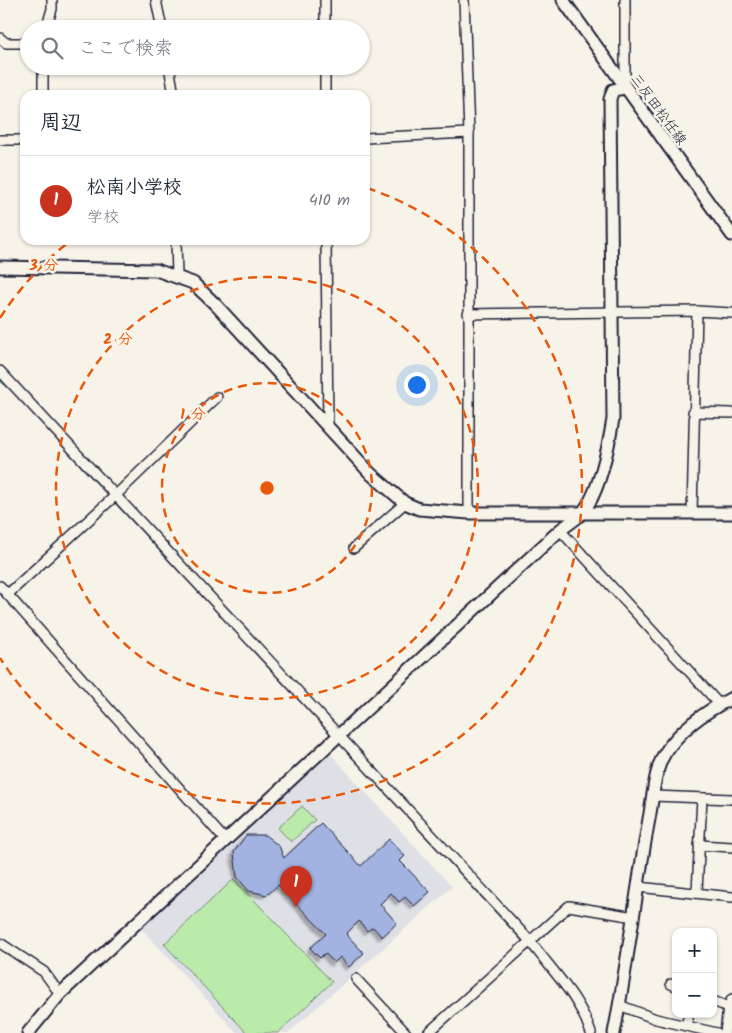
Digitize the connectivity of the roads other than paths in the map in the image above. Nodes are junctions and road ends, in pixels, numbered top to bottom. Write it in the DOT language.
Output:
graph roads {
  1 [pos="52,0"];
  2 [pos="156,0"];
  3 [pos="325,0"];
  4 [pos="464,0"];
  5 [pos="625,0"];
  6 [pos="565,2"];
  7 [pos="49,20"];
  8 [pos="160,20"];
  9 [pos="325,20"];
  10 [pos="0,38"];
  11 [pos="20,43"];
  12 [pos="43,75"];
  13 [pos="171,75"];
  14 [pos="325,75"];
  15 [pos="625,88"];
  16 [pos="43,90"];
  17 [pos="173,90"];
  18 [pos="325,90"];
  19 [pos="469,133"];
  20 [pos="370,138"];
  21 [pos="0,140"];
  22 [pos="20,140"];
  23 [pos="731,231"];
  24 [pos="176,245"];
  25 [pos="326,245"];
  26 [pos="0,267"];
  27 [pos="177,276"];
  28 [pos="697,311"];
  29 [pos="612,312"];
  30 [pos="732,313"];
  31 [pos="468,314"];
  32 [pos="0,371"];
  33 [pos="217,397"];
  34 [pos="693,412"];
  35 [pos="732,413"];
  36 [pos="328,428"];
  37 [pos="112,499"];
  38 [pos="405,503"];
  39 [pos="692,512"];
  40 [pos="732,512"];
  41 [pos="469,513"];
  42 [pos="583,513"];
  43 [pos="560,530"];
  44 [pos="354,548"];
  45 [pos="0,586"];
  46 [pos="8,594"];
  47 [pos="732,698"];
  48 [pos="718,704"];
  49 [pos="339,734"];
  50 [pos="653,796"];
  51 [pos="702,798"];
  52 [pos="732,799"];
  53 [pos="225,840"];
  54 [pos="699,845"];
  55 [pos="732,846"];
  56 [pos="638,887"];
  57 [pos="697,891"];
  58 [pos="732,897"];
  59 [pos="634,917"];
  60 [pos="0,942"];
  61 [pos="526,945"];
  62 [pos="356,980"];
  63 [pos="60,994"];
  64 [pos="717,1001"];
  65 [pos="730,1003"];
  66 [pos="619,1006"];
  67 [pos="688,1018"];
  68 [pos="674,1023"];
  69 [pos="686,1026"];
  70 [pos="28,1033"];
  71 [pos="406,1033"];
  72 [pos="428,1033"];
  73 [pos="592,1033"];
  74 [pos="614,1033"];
  75 [pos="671,1033"];
  76 [pos="717,1033"];
  77 [pos="725,1033"];
  1 -- 7 [label="street"];
  2 -- 8 [label="street"];
  3 -- 9 [label="street"];
  4 -- 19 [label="street"];
  5 -- 15 [label="street"];
  6 -- 15 [label="street, 三反田松任線"];
  10 -- 11 [label="street"];
  12 -- 16 [label="street"];
  13 -- 17 [label="street"];
  14 -- 18 [label="street"];
  15 -- 23 [label="street, 三反田松任線"];
  15 -- 29 [label="street"];
  19 -- 20 [label="street"];
  19 -- 31 [label="street"];
  21 -- 22 [label="street"];
  24 -- 27 [label="street"];
  25 -- 36 [label="street"];
  26 -- 27 [label="street"];
  27 -- 36 [label="street"];
  28 -- 29 [label="street"];
  28 -- 30 [label="street"];
  28 -- 34 [label="street"];
  29 -- 31 [label="street"];
  29 -- 42 [label="street"];
  31 -- 41 [label="street"];
  32 -- 37 [label="street"];
  33 -- 37 [label="street"];
  34 -- 35 [label="street"];
  34 -- 39 [label="street"];
  36 -- 38 [label="street"];
  37 -- 46 [label="street"];
  37 -- 49 [label="street"];
  38 -- 41 [label="street"];
  38 -- 44 [label="street"];
  39 -- 40 [label="street"];
  39 -- 42 [label="street"];
  41 -- 42 [label="street"];
  42 -- 43 [label="street"];
  43 -- 48 [label="street"];
  43 -- 49 [label="street"];
  45 -- 46 [label="street"];
  46 -- 53 [label="street"];
  47 -- 48 [label="street"];
  48 -- 50 [label="street"];
  49 -- 53 [label="street"];
  49 -- 61 [label="street"];
  50 -- 51 [label="street"];
  50 -- 56 [label="street"];
  51 -- 52 [label="street"];
  51 -- 54 [label="street"];
  53 -- 63 [label="street"];
  54 -- 55 [label="street"];
  54 -- 57 [label="street"];
  56 -- 57 [label="street"];
  56 -- 59 [label="street"];
  57 -- 58 [label="street"];
  59 -- 61 [label="street"];
  59 -- 66 [label="street"];
  60 -- 63 [label="street"];
  61 -- 72 [label="street"];
  61 -- 73 [label="street"];
  62 -- 71 [label="street"];
  63 -- 70 [label="street"];
  64 -- 65 [label="street"];
  65 -- 77 [label="street"];
  66 -- 68 [label="street"];
  66 -- 74 [label="street"];
  67 -- 69 [label="street"];
  68 -- 69 [label="street"];
  68 -- 75 [label="street"];
  69 -- 76 [label="street"];
}
